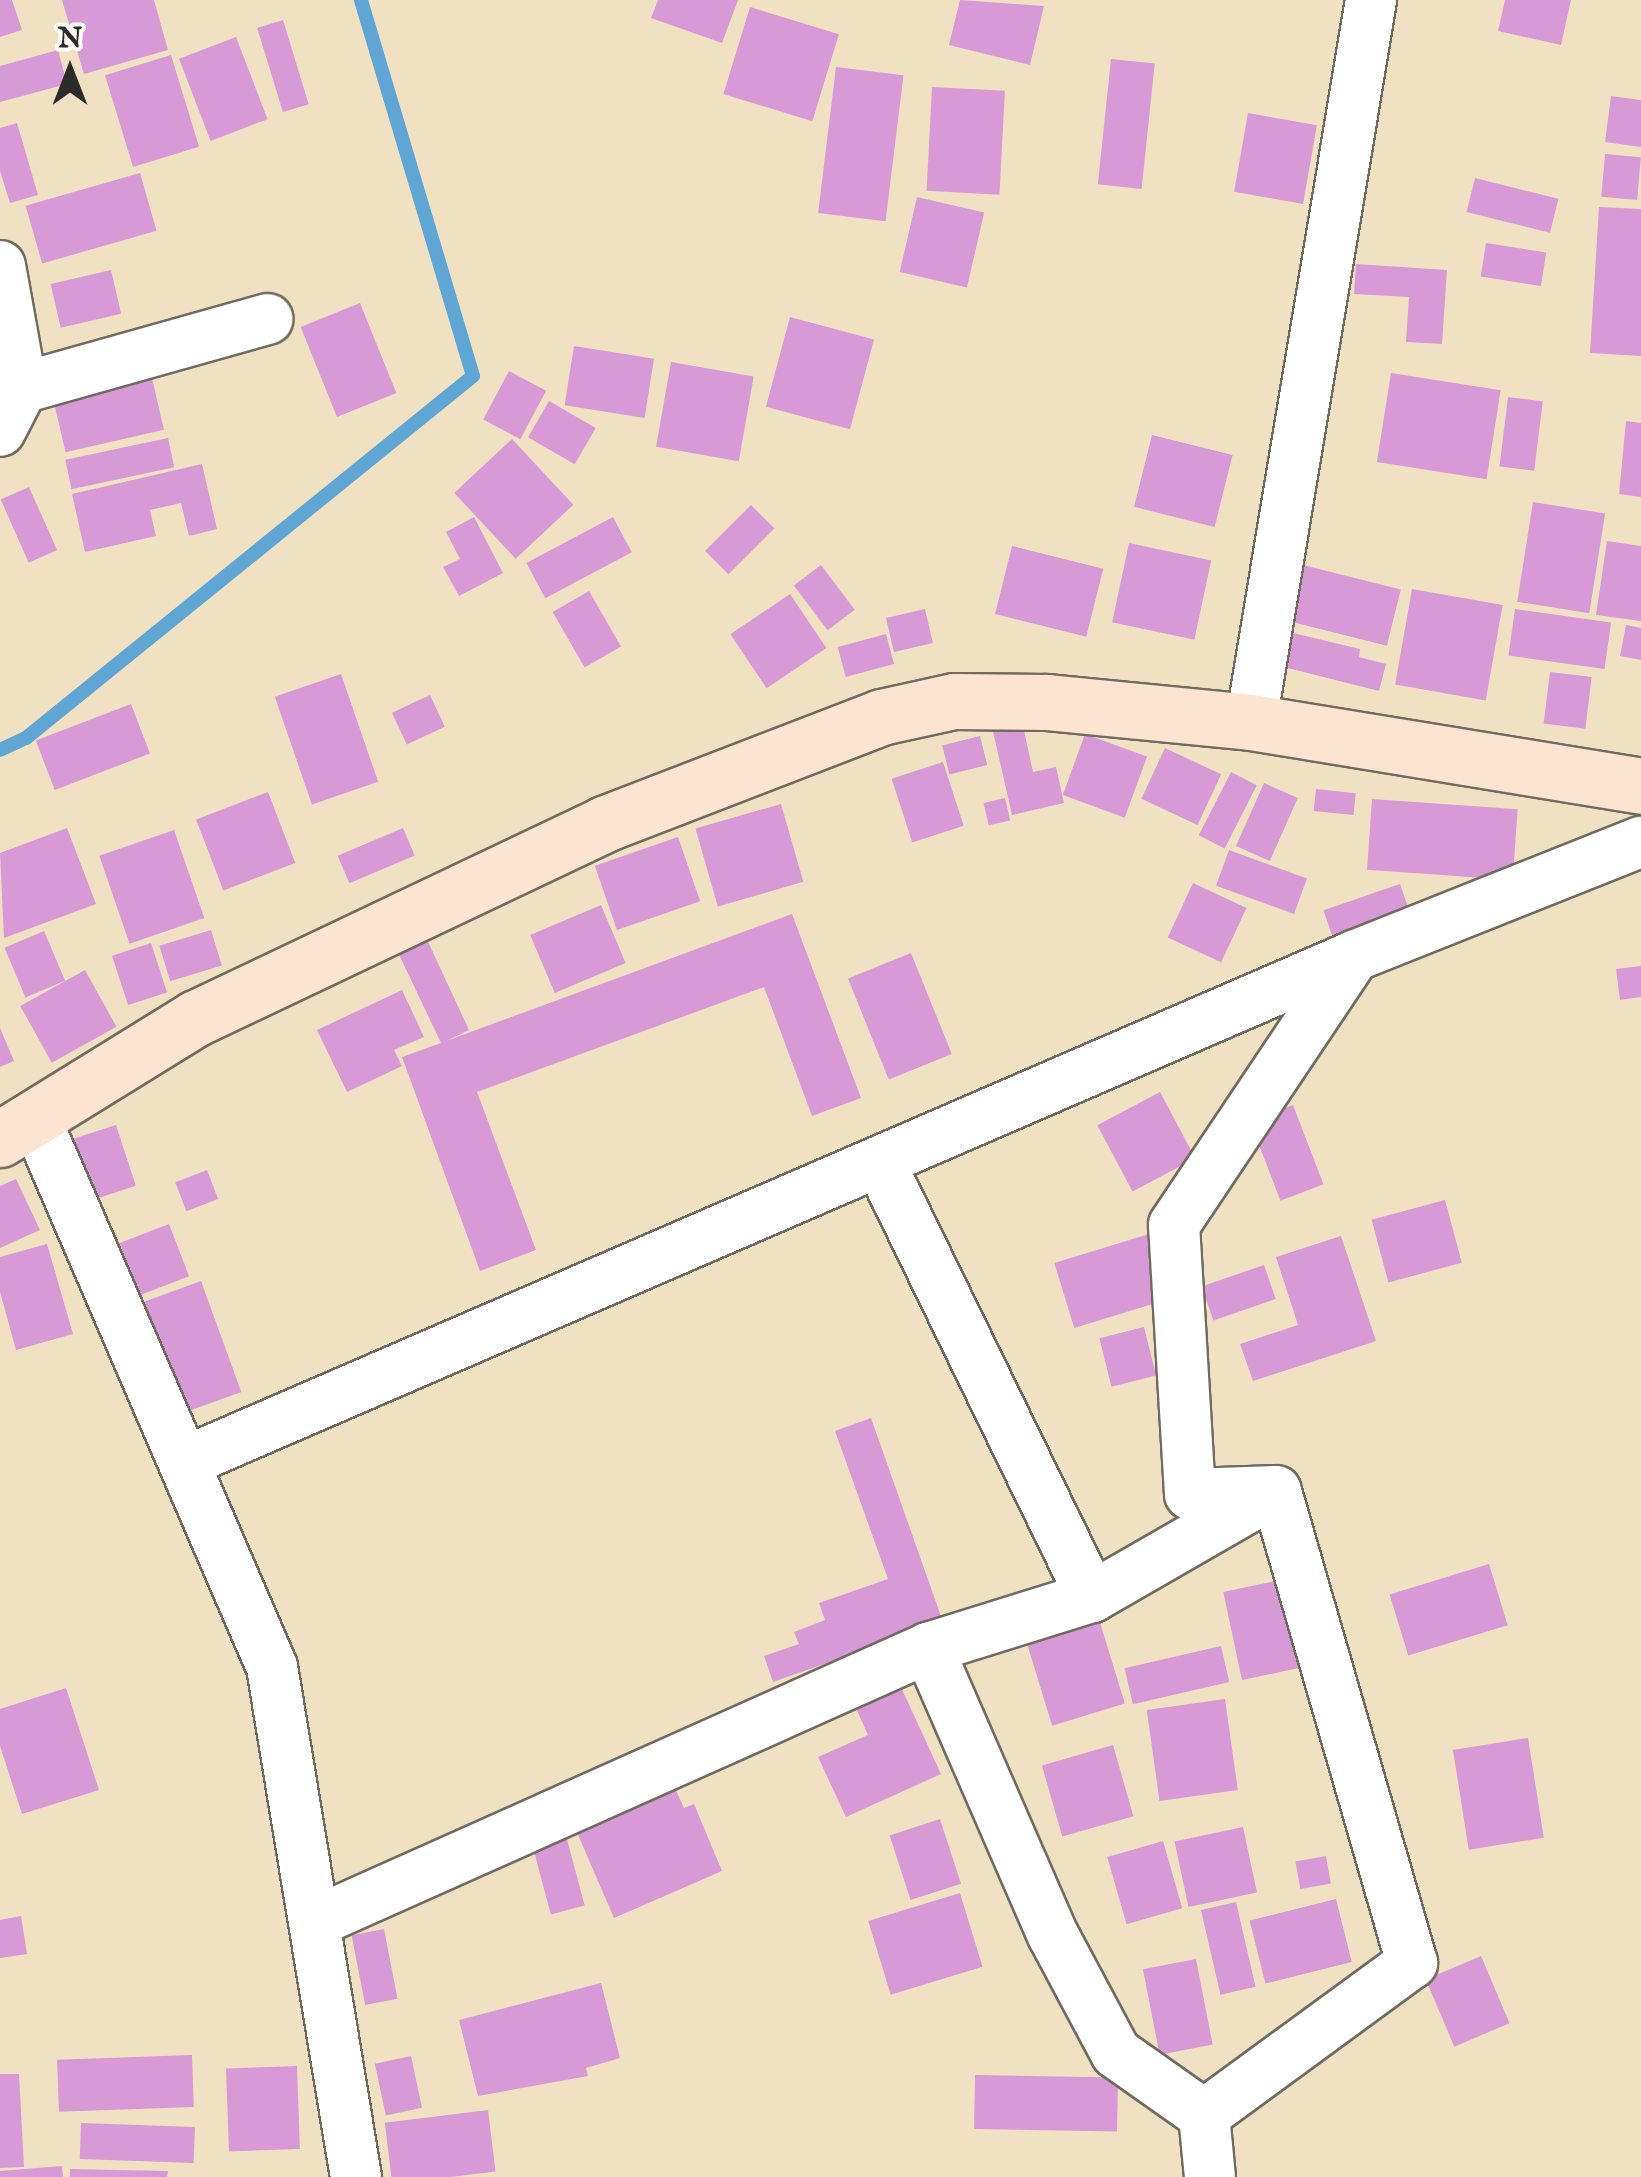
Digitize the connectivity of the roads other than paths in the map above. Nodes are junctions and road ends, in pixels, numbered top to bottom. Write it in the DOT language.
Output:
graph roads {
  1 [pos="1371,0"];
  2 [pos="0,266"];
  3 [pos="267,319"];
  4 [pos="11,410"];
  5 [pos="1251,722"];
  6 [pos="1641,786"];
  7 [pos="1641,842"];
  8 [pos="1354,956"];
  9 [pos="18,1128"];
  10 [pos="880,1163"];
  11 [pos="187,1461"];
  12 [pos="1276,1491"];
  13 [pos="1092,1597"];
  14 [pos="928,1648"];
  15 [pos="315,1922"];
  16 [pos="1204,2115"];
  17 [pos="356,2177"];
  18 [pos="1210,2177"];
  1 -- 5 [label="street"];
  2 -- 4 [label="street"];
  3 -- 4 [label="street"];
  5 -- 6 [label="street"];
  5 -- 9 [label="street"];
  7 -- 8 [label="street"];
  8 -- 10 [label="street"];
  8 -- 12 [label="street"];
  9 -- 11 [label="street"];
  10 -- 11 [label="street"];
  10 -- 13 [label="street"];
  11 -- 15 [label="street"];
  12 -- 13 [label="street"];
  12 -- 16 [label="street"];
  13 -- 14 [label="street"];
  14 -- 15 [label="street"];
  14 -- 16 [label="street"];
  15 -- 17 [label="street"];
  16 -- 18 [label="street"];
}
